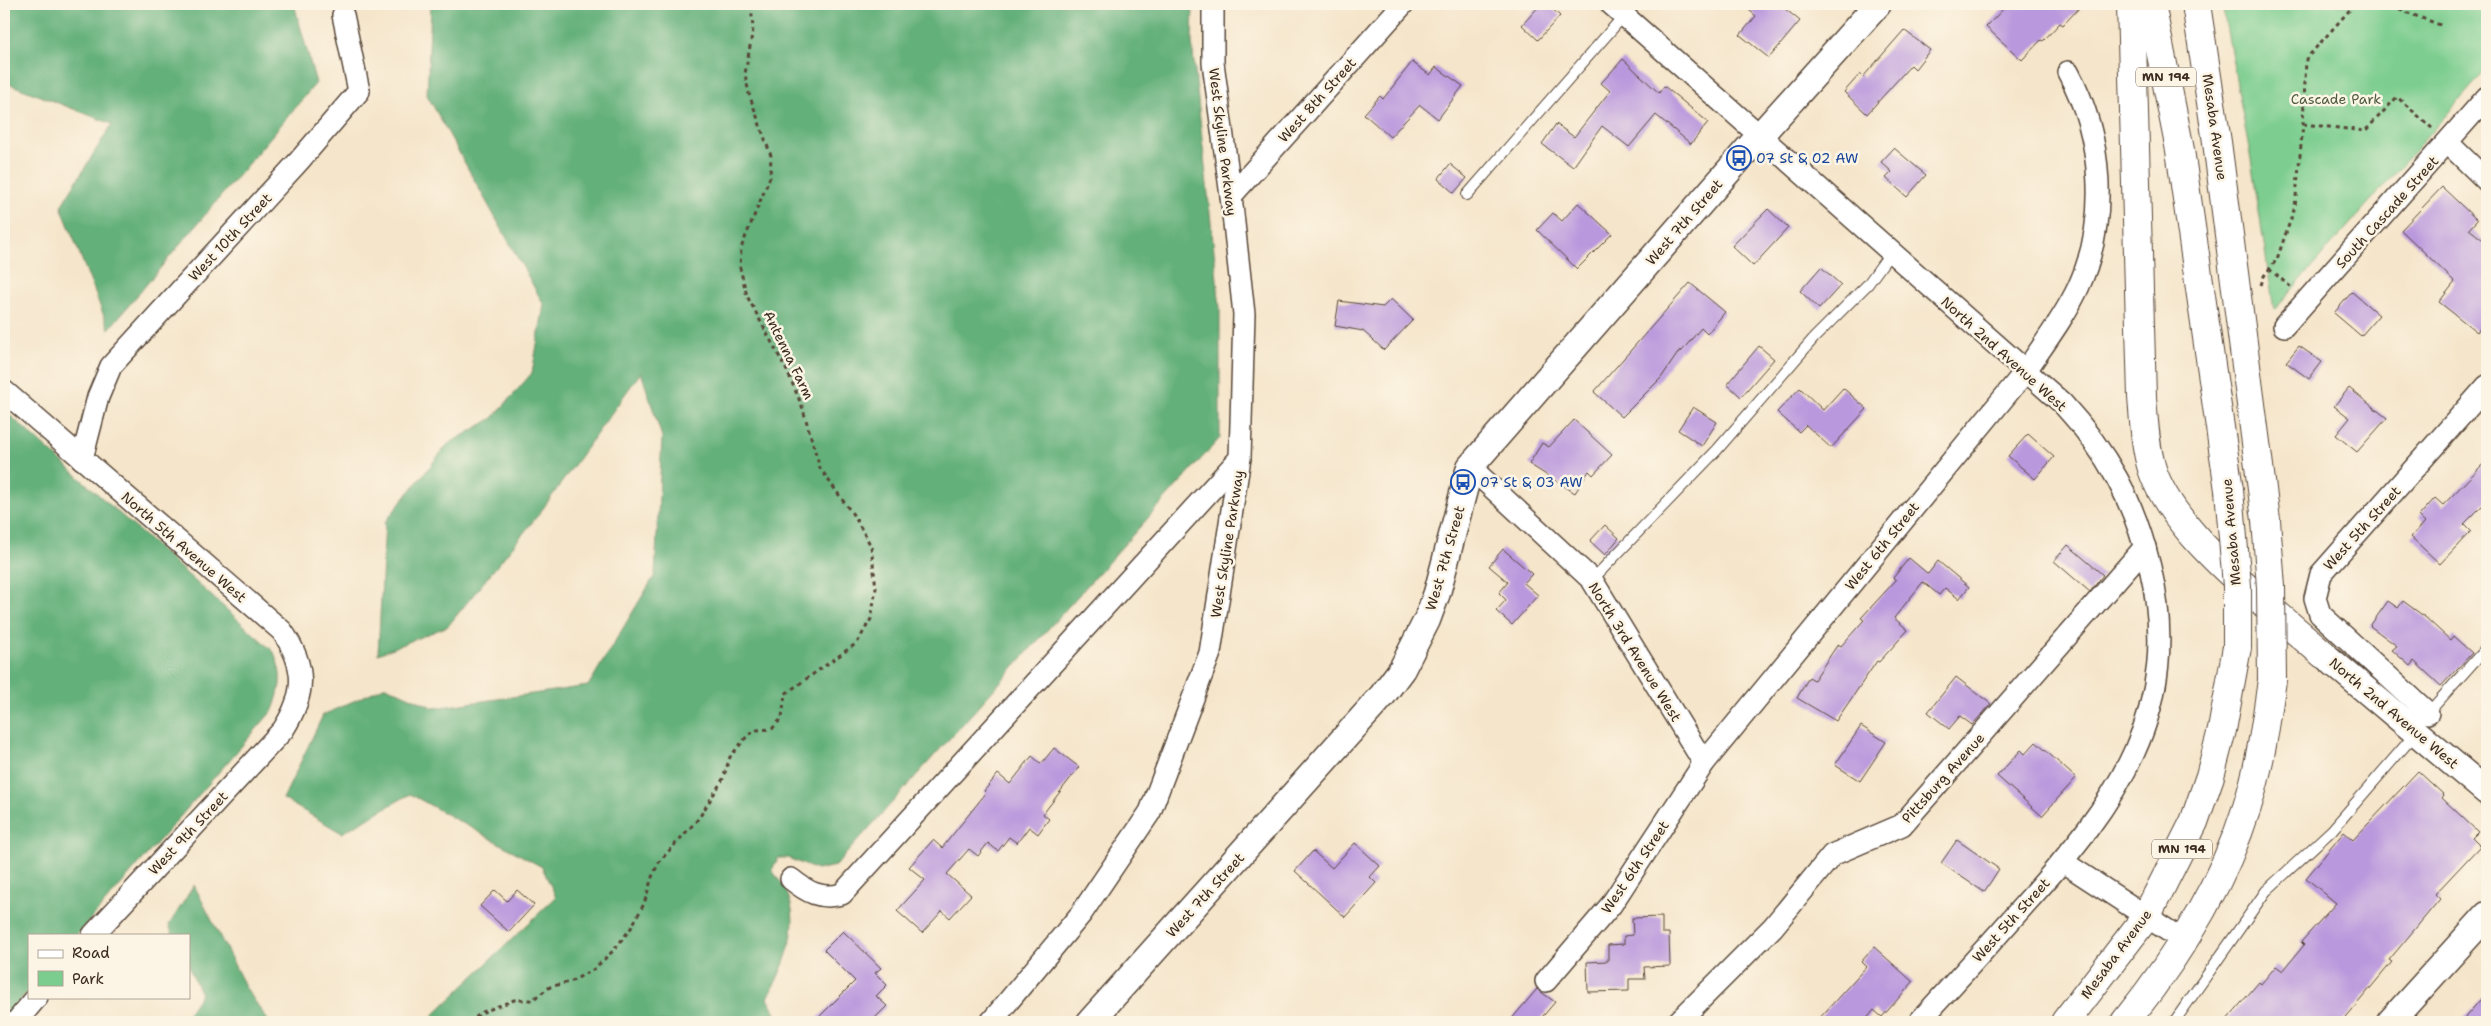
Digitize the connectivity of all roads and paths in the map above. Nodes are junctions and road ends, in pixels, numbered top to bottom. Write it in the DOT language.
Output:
graph roads {
  1 [pos="751,4"];
  2 [pos="1213,4"];
  3 [pos="1403,4"];
  4 [pos="1878,4"];
  5 [pos="2131,4"];
  6 [pos="2151,4"];
  7 [pos="2196,4"];
  8 [pos="2355,4"];
  9 [pos="2384,4"];
  10 [pos="1623,7"];
  11 [pos="344,15"];
  12 [pos="2443,26"];
  13 [pos="2068,72"];
  14 [pos="2487,97"];
  15 [pos="2303,124"];
  16 [pos="1760,135"];
  17 [pos="2443,138"];
  18 [pos="2487,181"];
  19 [pos="1467,195"];
  20 [pos="1231,196"];
  21 [pos="1891,252"];
  22 [pos="2269,269"];
  23 [pos="2260,287"];
  24 [pos="2308,302"];
  25 [pos="2284,326"];
  26 [pos="2025,372"];
  27 [pos="2487,386"];
  28 [pos="4,391"];
  29 [pos="1240,458"];
  30 [pos="82,459"];
  31 [pos="1470,467"];
  32 [pos="2145,547"];
  33 [pos="1592,580"];
  34 [pos="2487,647"];
  35 [pos="2323,654"];
  36 [pos="2423,722"];
  37 [pos="283,730"];
  38 [pos="1704,763"];
  39 [pos="2487,792"];
  40 [pos="2100,815"];
  41 [pos="2063,862"];
  42 [pos="791,879"];
  43 [pos="2487,915"];
  44 [pos="2146,917"];
  45 [pos="94,934"];
  46 [pos="2184,941"];
  47 [pos="1546,981"];
  48 [pos="36,998"];
  49 [pos="16,1022"];
  50 [pos="469,1022"];
  51 [pos="991,1022"];
  52 [pos="1090,1022"];
  53 [pos="1678,1022"];
  54 [pos="1919,1022"];
  55 [pos="2065,1022"];
  56 [pos="2125,1022"];
  57 [pos="2174,1022"];
  58 [pos="2390,1022"];
  1 -- 50 [label="path, Antenna Farm"];
  2 -- 20 [label="street, West Skyline Parkway"];
  3 -- 20 [label="street, West 8th Street"];
  4 -- 16 [label="street, West 7th Street"];
  5 -- 35 [label="highway"];
  6 -- 44 [label="highway, Mesaba Avenue / MN 194, bridge"];
  7 -- 46 [label="highway, Mesaba Avenue / MN 194, bridge"];
  8 -- 15 [label="path"];
  9 -- 12 [label="path"];
  10 -- 16 [label="street, North 2nd Avenue West"];
  10 -- 19 [label="lane"];
  11 -- 30 [label="street, West 10th Street"];
  13 -- 26 [label="street, West 6th Street"];
  14 -- 17 [label="street, South Cascade Street"];
  15 -- 17 [label="path"];
  15 -- 22 [label="path"];
  16 -- 21 [label="street, North 2nd Avenue West"];
  16 -- 31 [label="street, West 7th Street"];
  17 -- 18 [label="street"];
  17 -- 24 [label="street, South Cascade Street"];
  20 -- 29 [label="street, West Skyline Parkway"];
  21 -- 26 [label="street, North 2nd Avenue West"];
  21 -- 33 [label="lane"];
  22 -- 23 [label="path"];
  22 -- 24 [label="path"];
  24 -- 25 [label="street, South Cascade Street"];
  26 -- 32 [label="street, North 2nd Avenue West"];
  26 -- 38 [label="street, West 6th Street"];
  27 -- 36 [label="street, West 5th Street"];
  28 -- 30 [label="street, North 5th Avenue West"];
  29 -- 42 [label="street"];
  29 -- 51 [label="street, West Skyline Parkway"];
  30 -- 37 [label="street, North 5th Avenue West"];
  31 -- 33 [label="street, North 3rd Avenue West"];
  31 -- 52 [label="street, West 7th Street"];
  32 -- 40 [label="street, North 2nd Avenue West"];
  32 -- 53 [label="street, Pittsburg Avenue"];
  33 -- 38 [label="street, North 3rd Avenue West"];
  34 -- 36 [label="lane"];
  35 -- 36 [label="street, North 2nd Avenue West"];
  36 -- 39 [label="street, North 2nd Avenue West"];
  36 -- 57 [label="lane"];
  37 -- 45 [label="street, West 9th Street"];
  38 -- 47 [label="street, West 6th Street"];
  40 -- 41 [label="street, West 5th Street"];
  41 -- 44 [label="street"];
  41 -- 54 [label="street, West 5th Street"];
  43 -- 58 [label="street"];
  44 -- 46 [label="street"];
  44 -- 55 [label="highway, Mesaba Avenue / MN 194"];
  46 -- 56 [label="highway, Mesaba Avenue / MN 194"];
  48 -- 49 [label="street"];
}
